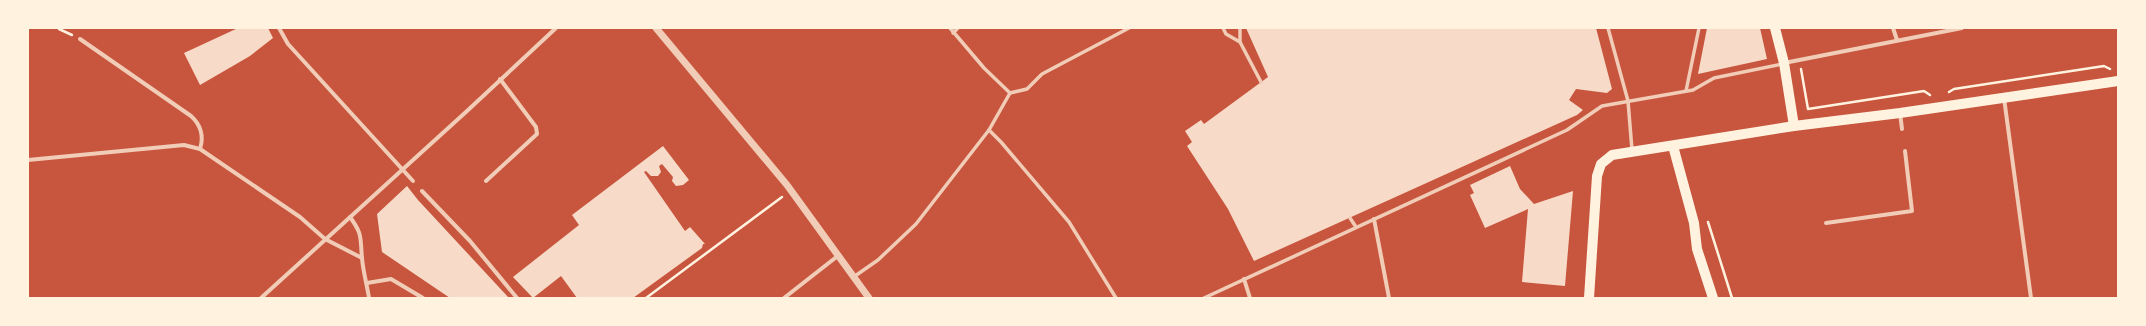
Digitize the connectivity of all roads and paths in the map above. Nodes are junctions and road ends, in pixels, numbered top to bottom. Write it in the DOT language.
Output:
graph roads {
  1 [pos="279,28"];
  2 [pos="556,28"];
  3 [pos="656,28"];
  4 [pos="950,28"];
  5 [pos="958,28"];
  6 [pos="1130,28"];
  7 [pos="1223,28"];
  8 [pos="1240,28"];
  9 [pos="1608,28"];
  10 [pos="1699,28"];
  11 [pos="1775,28"];
  12 [pos="1893,28"];
  13 [pos="1962,28"];
  14 [pos="59,29"];
  15 [pos="953,32"];
  16 [pos="80,39"];
  17 [pos="1897,40"];
  18 [pos="1240,42"];
  19 [pos="1800,60"];
  20 [pos="1784,64"];
  21 [pos="2113,70"];
  22 [pos="500,79"];
  23 [pos="2118,81"];
  24 [pos="1261,82"];
  25 [pos="1686,91"];
  26 [pos="1010,93"];
  27 [pos="1946,94"];
  28 [pos="1931,95"];
  29 [pos="2004,97"];
  30 [pos="1628,102"];
  31 [pos="1900,113"];
  32 [pos="1794,126"];
  33 [pos="1902,129"];
  34 [pos="988,130"];
  35 [pos="1673,146"];
  36 [pos="200,149"];
  37 [pos="1632,151"];
  38 [pos="1905,151"];
  39 [pos="28,160"];
  40 [pos="402,168"];
  41 [pos="486,180"];
  42 [pos="413,181"];
  43 [pos="791,190"];
  44 [pos="422,191"];
  45 [pos="350,217"];
  46 [pos="1350,218"];
  47 [pos="1374,219"];
  48 [pos="1826,223"];
  49 [pos="1356,227"];
  50 [pos="325,239"];
  51 [pos="839,254"];
  52 [pos="362,258"];
  53 [pos="855,276"];
  54 [pos="1244,278"];
  55 [pos="367,283"];
  56 [pos="261,298"];
  57 [pos="370,298"];
  58 [pos="423,298"];
  59 [pos="517,298"];
  60 [pos="646,298"];
  61 [pos="784,298"];
  62 [pos="869,298"];
  63 [pos="1116,298"];
  64 [pos="1204,298"];
  65 [pos="1250,298"];
  66 [pos="1388,298"];
  67 [pos="1589,298"];
  68 [pos="1713,298"];
  69 [pos="2031,298"];
  1 -- 40 [label="street"];
  2 -- 22 [label="street"];
  3 -- 43 [label="street"];
  4 -- 15 [label="street"];
  5 -- 15 [label="street"];
  6 -- 26 [label="street"];
  7 -- 18 [label="street"];
  8 -- 18 [label="street"];
  9 -- 30 [label="street"];
  10 -- 25 [label="street"];
  11 -- 20 [label="main road"];
  12 -- 17 [label="street"];
  13 -- 17 [label="street"];
  14 -- 16 [label="path"];
  15 -- 26 [label="street"];
  16 -- 36 [label="street"];
  17 -- 19 [label="street"];
  18 -- 24 [label="street"];
  19 -- 20 [label="street"];
  19 -- 28 [label="path"];
  20 -- 25 [label="street"];
  20 -- 32 [label="main road"];
  21 -- 27 [label="path"];
  22 -- 40 [label="street"];
  22 -- 41 [label="street"];
  23 -- 29 [label="main road"];
  25 -- 30 [label="street"];
  26 -- 34 [label="street"];
  29 -- 31 [label="main road"];
  29 -- 69 [label="street"];
  30 -- 37 [label="street"];
  30 -- 47 [label="street"];
  31 -- 32 [label="main road"];
  31 -- 33 [label="street"];
  32 -- 35 [label="main road"];
  34 -- 53 [label="street"];
  34 -- 63 [label="street"];
  35 -- 37 [label="main road"];
  35 -- 68 [label="main road"];
  36 -- 39 [label="street"];
  36 -- 50 [label="street"];
  37 -- 67 [label="main road"];
  38 -- 48 [label="street"];
  40 -- 42 [label="street"];
  40 -- 45 [label="street"];
  43 -- 51 [label="street"];
  43 -- 60 [label="path"];
  44 -- 59 [label="street"];
  45 -- 50 [label="street"];
  45 -- 52 [label="street"];
  46 -- 49 [label="street"];
  47 -- 49 [label="street"];
  47 -- 66 [label="street"];
  49 -- 54 [label="street"];
  50 -- 52 [label="street"];
  50 -- 56 [label="street"];
  51 -- 53 [label="street"];
  51 -- 61 [label="street"];
  52 -- 55 [label="street"];
  53 -- 62 [label="street"];
  54 -- 64 [label="street"];
  54 -- 65 [label="street"];
  55 -- 57 [label="street"];
  55 -- 58 [label="street"];
}
